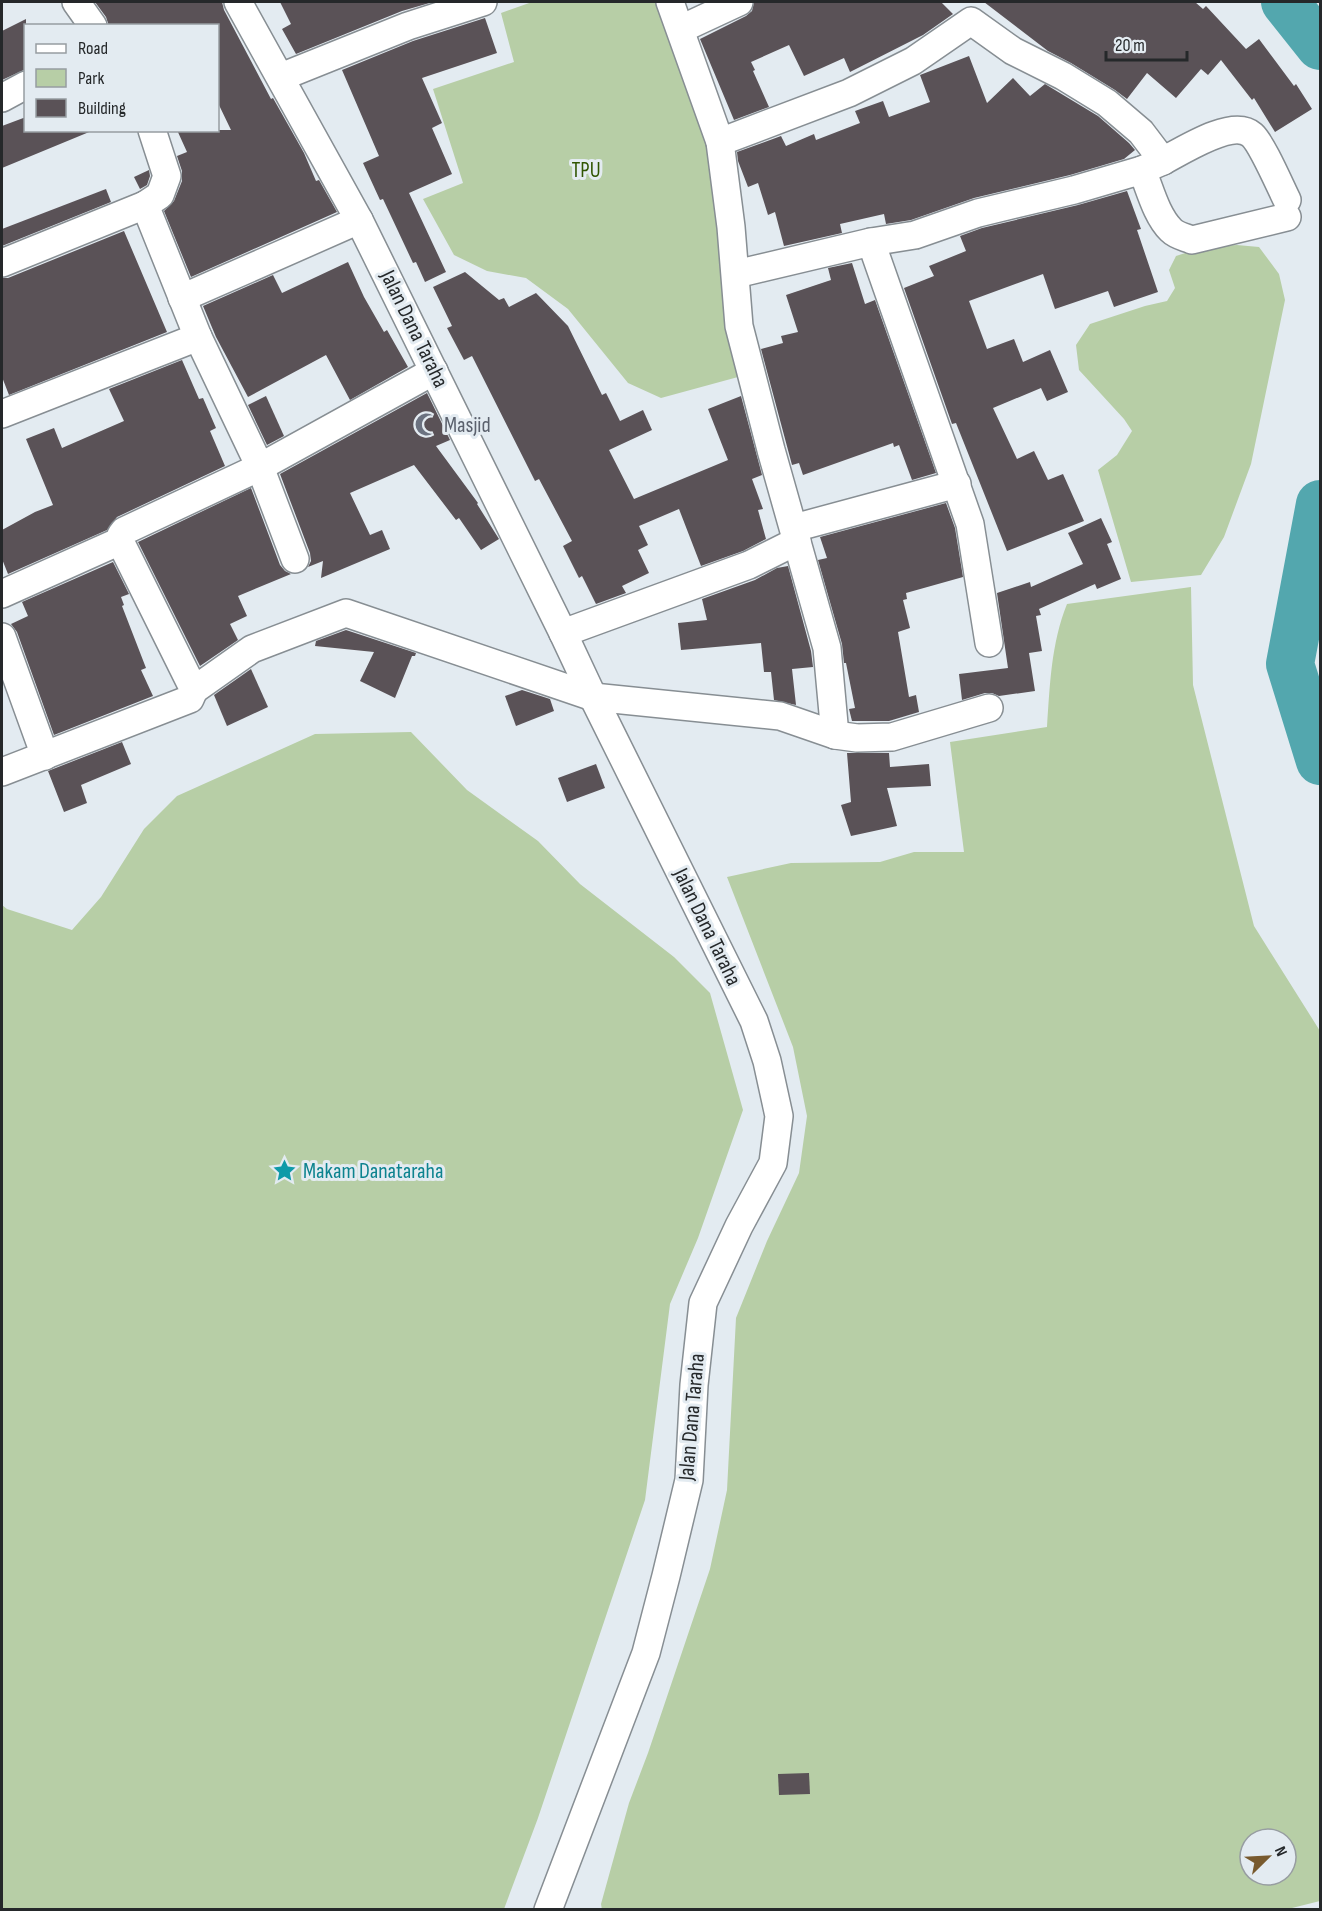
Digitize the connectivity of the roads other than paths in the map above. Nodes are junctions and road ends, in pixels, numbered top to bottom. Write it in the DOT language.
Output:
graph roads {
  1 [pos="75,2"];
  2 [pos="238,2"];
  3 [pos="483,2"];
  4 [pos="670,2"];
  5 [pos="739,2"];
  6 [pos="92,24"];
  7 [pos="681,29"];
  8 [pos="281,77"];
  9 [pos="24,86"];
  10 [pos="2,98"];
  11 [pos="153,132"];
  12 [pos="720,142"];
  13 [pos="1152,166"];
  14 [pos="145,205"];
  15 [pos="359,220"];
  16 [pos="871,242"];
  17 [pos="2,263"];
  18 [pos="736,274"];
  19 [pos="182,298"];
  20 [pos="198,337"];
  21 [pos="434,370"];
  22 [pos="2,414"];
  23 [pos="260,466"];
  24 [pos="957,484"];
  25 [pos="795,535"];
  26 [pos="120,541"];
  27 [pos="295,559"];
  28 [pos="2,594"];
  29 [pos="563,633"];
  30 [pos="2,637"];
  31 [pos="988,643"];
  32 [pos="194,690"];
  33 [pos="592,697"];
  34 [pos="989,708"];
  35 [pos="835,735"];
  36 [pos="45,756"];
  37 [pos="2,772"];
  38 [pos="548,1910"];
  1 -- 6 [label="street"];
  2 -- 8 [label="street, Jalan Dana Taraha"];
  3 -- 8 [label="street"];
  4 -- 7 [label="street"];
  5 -- 7 [label="street"];
  7 -- 12 [label="street"];
  8 -- 15 [label="street, Jalan Dana Taraha"];
  9 -- 10 [label="street"];
  11 -- 14 [label="street"];
  12 -- 13 [label="street"];
  12 -- 18 [label="street"];
  13 -- 13 [label="street"];
  13 -- 16 [label="street"];
  14 -- 17 [label="street"];
  14 -- 19 [label="street"];
  15 -- 19 [label="street"];
  15 -- 21 [label="street, Jalan Dana Taraha"];
  16 -- 18 [label="street"];
  16 -- 24 [label="street"];
  18 -- 25 [label="street"];
  19 -- 20 [label="street"];
  20 -- 22 [label="street"];
  20 -- 23 [label="street"];
  21 -- 23 [label="street"];
  21 -- 29 [label="street, Jalan Dana Taraha"];
  23 -- 26 [label="street"];
  23 -- 27 [label="street"];
  24 -- 25 [label="street"];
  24 -- 31 [label="street"];
  25 -- 29 [label="street"];
  25 -- 35 [label="street"];
  26 -- 28 [label="street"];
  26 -- 32 [label="street"];
  29 -- 33 [label="street, Jalan Dana Taraha"];
  30 -- 36 [label="street"];
  32 -- 33 [label="street"];
  32 -- 36 [label="street"];
  33 -- 35 [label="street"];
  33 -- 38 [label="street, Jalan Dana Taraha"];
  34 -- 35 [label="street"];
  36 -- 37 [label="street"];
}
